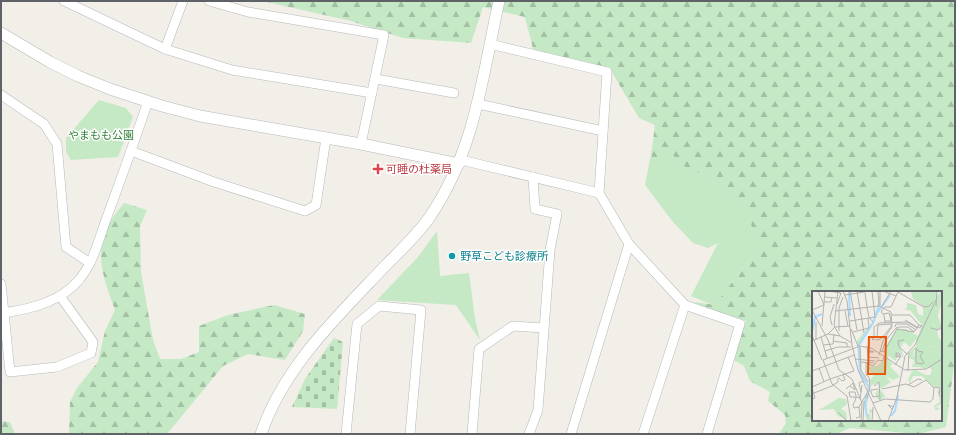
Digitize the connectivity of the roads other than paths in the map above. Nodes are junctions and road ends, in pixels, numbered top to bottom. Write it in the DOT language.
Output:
graph roads {
  1 [pos="64,1"];
  2 [pos="183,1"];
  3 [pos="209,1"];
  4 [pos="499,1"];
  5 [pos="1,33"];
  6 [pos="490,44"];
  7 [pos="165,50"];
  8 [pos="376,79"];
  9 [pos="372,93"];
  10 [pos="454,93"];
  11 [pos="1,95"];
  12 [pos="148,101"];
  13 [pos="478,104"];
  14 [pos="603,131"];
  15 [pos="326,138"];
  16 [pos="361,144"];
  17 [pos="132,151"];
  18 [pos="460,162"];
  19 [pos="533,177"];
  20 [pos="599,193"];
  21 [pos="629,244"];
  22 [pos="90,263"];
  23 [pos="1,284"];
  24 [pos="60,296"];
  25 [pos="686,305"];
  26 [pos="2,312"];
  27 [pos="543,328"];
  28 [pos="261,434"];
  29 [pos="346,434"];
  30 [pos="410,434"];
  31 [pos="472,434"];
  32 [pos="529,434"];
  33 [pos="571,434"];
  34 [pos="643,434"];
  35 [pos="707,434"];
  1 -- 7 [label="street"];
  2 -- 7 [label="street"];
  3 -- 8 [label="street"];
  4 -- 6 [label="street"];
  5 -- 12 [label="street"];
  6 -- 13 [label="street"];
  6 -- 14 [label="street"];
  7 -- 9 [label="street"];
  8 -- 9 [label="street"];
  8 -- 10 [label="street"];
  9 -- 16 [label="street"];
  11 -- 22 [label="street"];
  12 -- 15 [label="street"];
  12 -- 17 [label="street"];
  13 -- 14 [label="street"];
  13 -- 18 [label="street"];
  14 -- 20 [label="street"];
  15 -- 16 [label="street"];
  15 -- 17 [label="street"];
  16 -- 18 [label="street"];
  17 -- 22 [label="street"];
  18 -- 19 [label="street"];
  18 -- 28 [label="street"];
  19 -- 20 [label="street"];
  19 -- 27 [label="street"];
  20 -- 21 [label="street"];
  21 -- 25 [label="street"];
  21 -- 33 [label="street"];
  22 -- 24 [label="street"];
  23 -- 26 [label="street"];
  24 -- 26 [label="street"];
  24 -- 26 [label="street"];
  25 -- 34 [label="street"];
  25 -- 35 [label="street"];
  27 -- 31 [label="street"];
  27 -- 32 [label="street"];
  29 -- 30 [label="street"];
}
